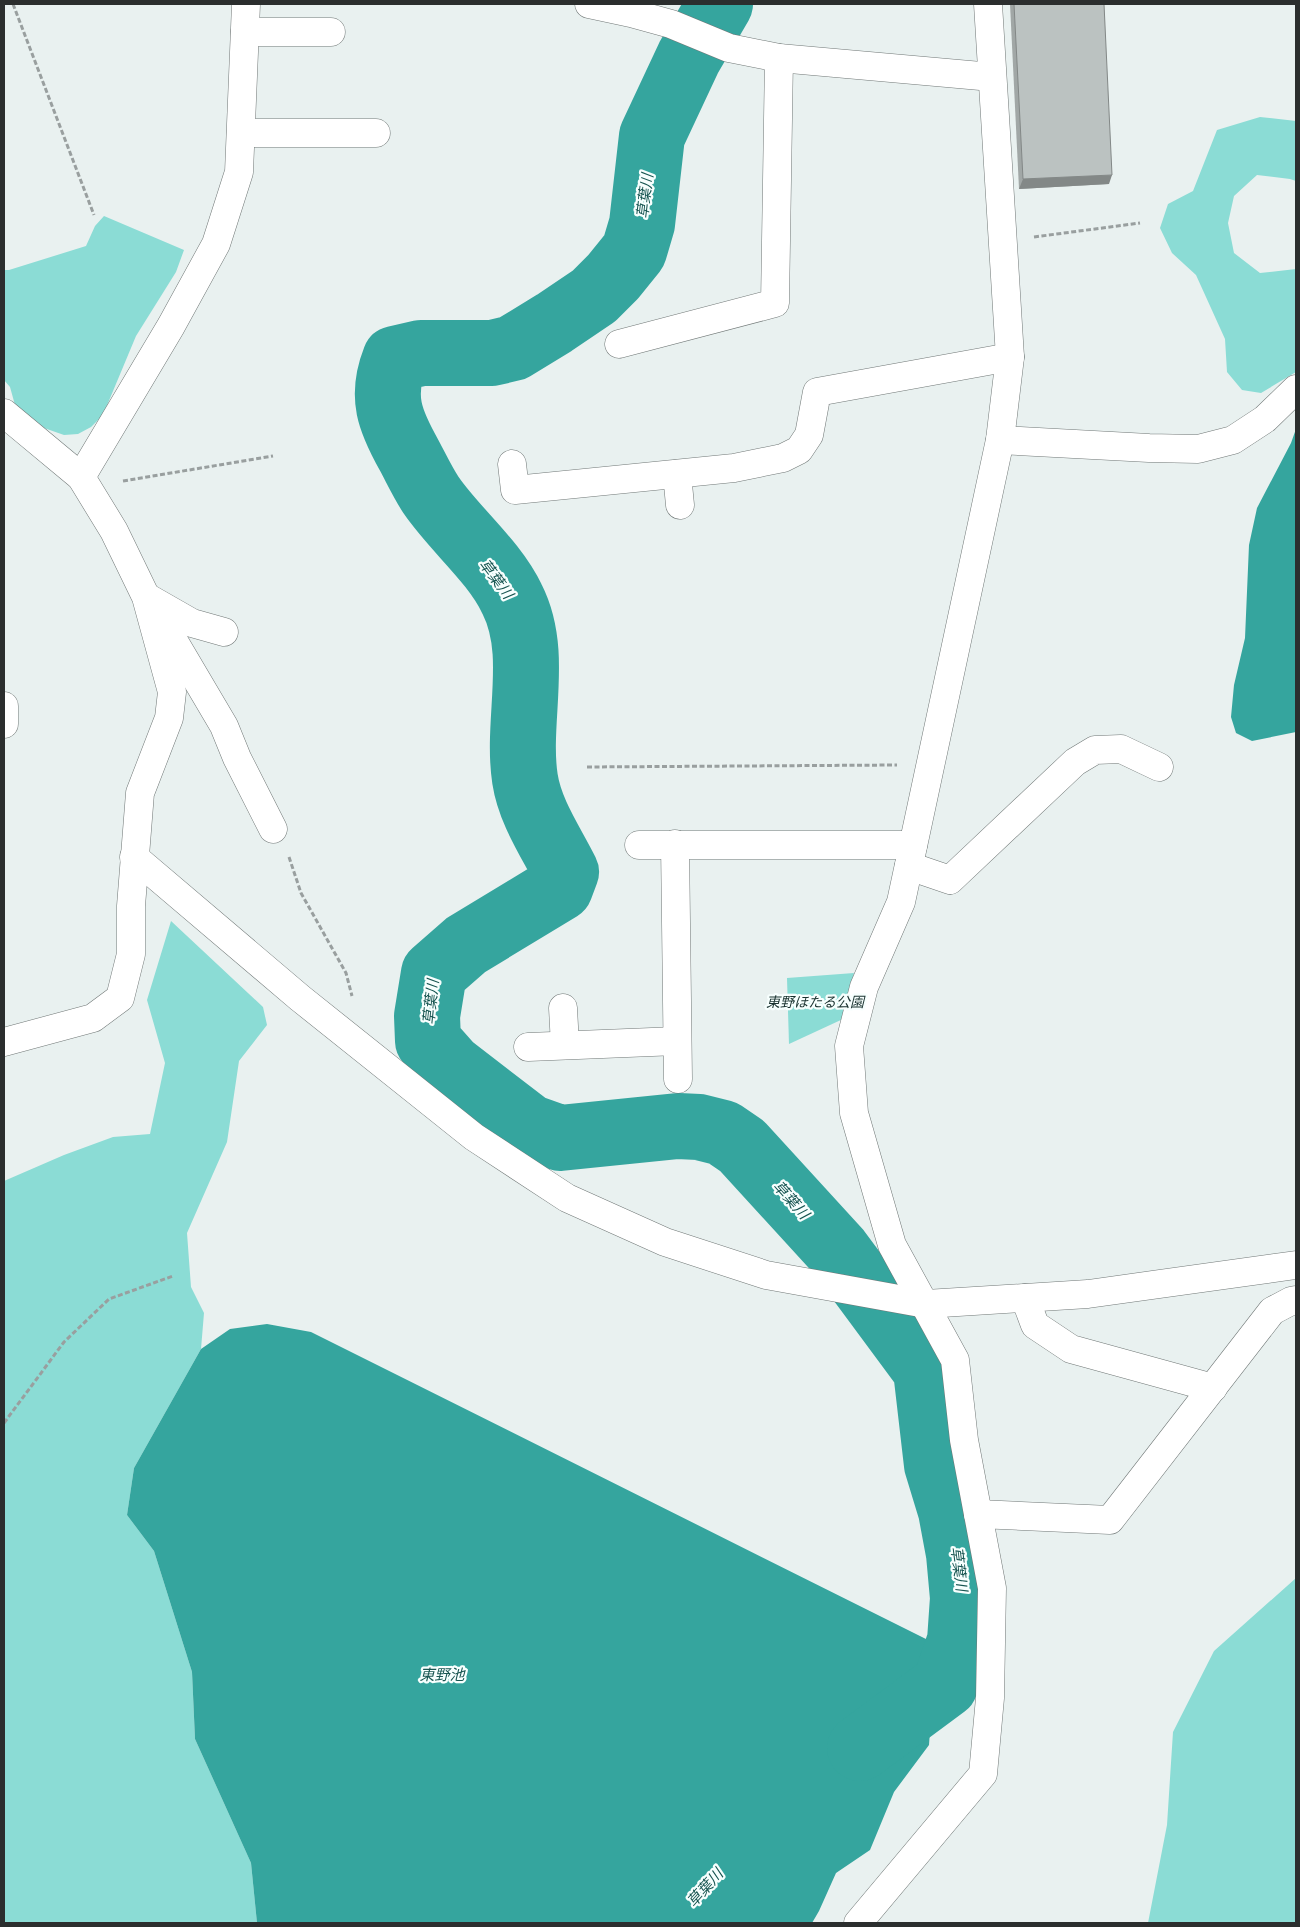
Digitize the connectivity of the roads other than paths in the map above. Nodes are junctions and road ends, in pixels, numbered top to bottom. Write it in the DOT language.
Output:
graph roads {
  1 [pos="246,4"];
  2 [pos="588,4"];
  3 [pos="988,4"];
  4 [pos="680,19"];
  5 [pos="245,32"];
  6 [pos="330,32"];
  7 [pos="779,58"];
  8 [pos="992,76"];
  9 [pos="241,133"];
  10 [pos="376,133"];
  11 [pos="619,344"];
  12 [pos="1010,357"];
  13 [pos="1296,389"];
  14 [pos="4,413"];
  15 [pos="1000,440"];
  16 [pos="512,464"];
  17 [pos="677,474"];
  18 [pos="81,478"];
  19 [pos="680,505"];
  20 [pos="146,597"];
  21 [pos="224,632"];
  22 [pos="4,706"];
  23 [pos="4,724"];
  24 [pos="1159,767"];
  25 [pos="273,829"];
  26 [pos="675,844"];
  27 [pos="639,845"];
  28 [pos="911,856"];
  29 [pos="134,857"];
  30 [pos="563,1008"];
  31 [pos="677,1041"];
  32 [pos="4,1042"];
  33 [pos="565,1046"];
  34 [pos="528,1047"];
  35 [pos="678,1079"];
  36 [pos="1296,1266"];
  37 [pos="1025,1298"];
  38 [pos="1296,1300"];
  39 [pos="926,1304"];
  40 [pos="1214,1388"];
  41 [pos="978,1514"];
  42 [pos="858,1923"];
  1 -- 5 [label="street"];
  2 -- 4 [label="street"];
  3 -- 8 [label="street"];
  4 -- 7 [label="street"];
  5 -- 6 [label="street"];
  5 -- 9 [label="street"];
  7 -- 8 [label="street"];
  7 -- 11 [label="street"];
  8 -- 12 [label="street"];
  9 -- 10 [label="street"];
  9 -- 18 [label="street"];
  12 -- 15 [label="street"];
  12 -- 17 [label="street"];
  13 -- 15 [label="street"];
  14 -- 18 [label="street"];
  15 -- 28 [label="street"];
  16 -- 17 [label="street"];
  17 -- 19 [label="street"];
  18 -- 20 [label="street"];
  20 -- 21 [label="street"];
  20 -- 25 [label="street"];
  20 -- 29 [label="street"];
  22 -- 23 [label="street"];
  24 -- 28 [label="street"];
  26 -- 27 [label="street"];
  26 -- 28 [label="street"];
  26 -- 31 [label="street"];
  28 -- 39 [label="street"];
  29 -- 32 [label="street"];
  29 -- 39 [label="street"];
  30 -- 33 [label="street"];
  31 -- 33 [label="street"];
  31 -- 35 [label="street"];
  33 -- 34 [label="street"];
  36 -- 37 [label="street"];
  37 -- 39 [label="street"];
  37 -- 40 [label="street"];
  38 -- 40 [label="street"];
  39 -- 41 [label="street"];
  40 -- 41 [label="street"];
  41 -- 42 [label="street"];
}
